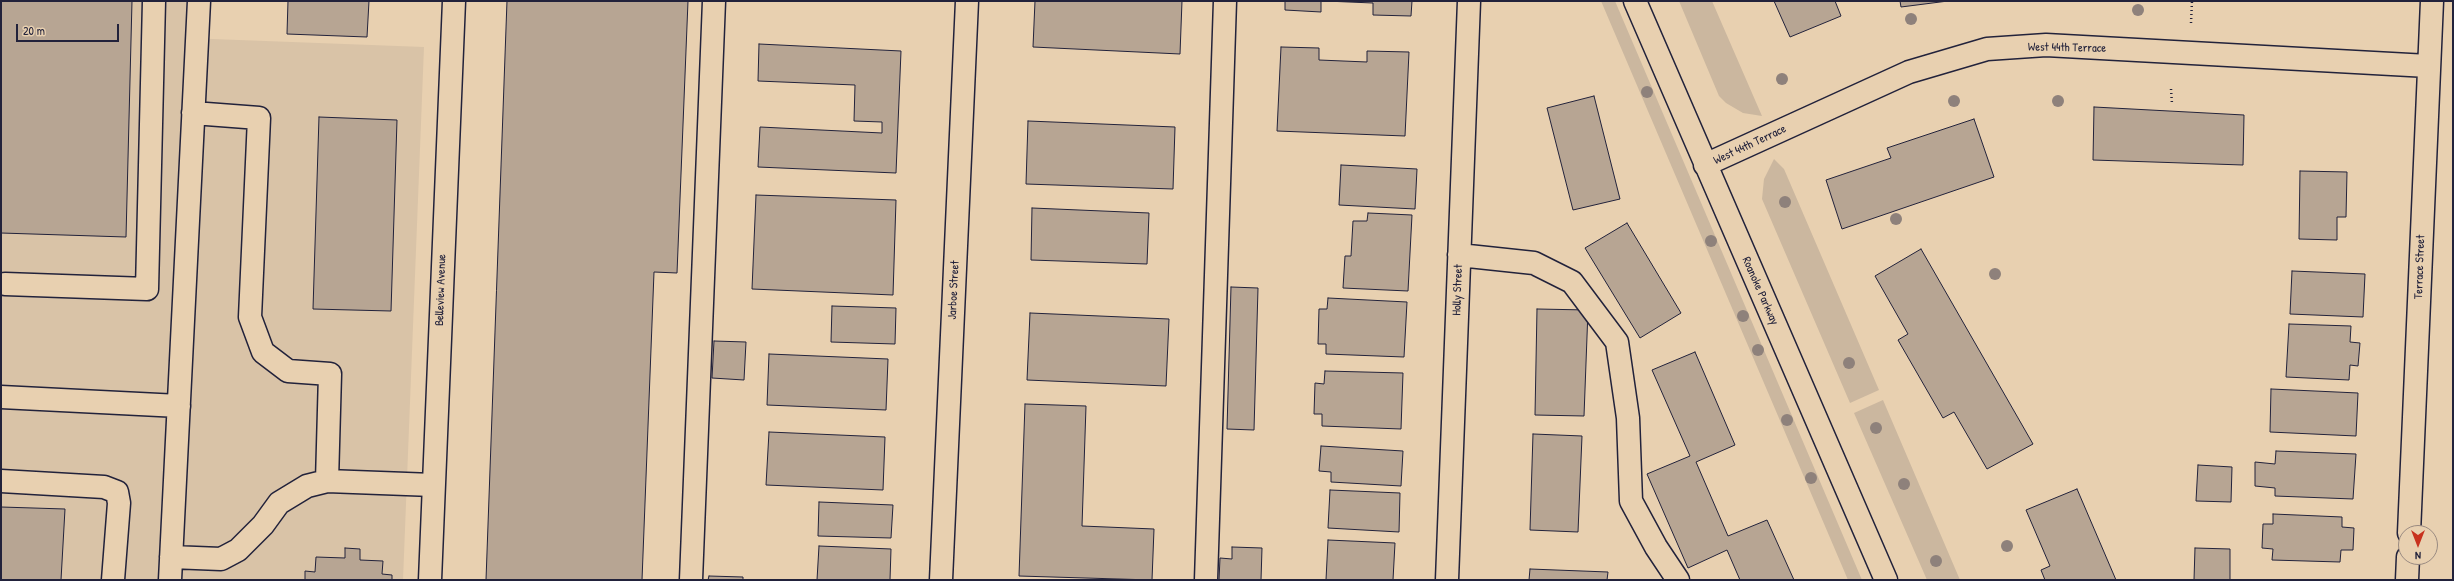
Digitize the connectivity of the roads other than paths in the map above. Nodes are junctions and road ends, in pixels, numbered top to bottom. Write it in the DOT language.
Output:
graph roads {
  1 [pos="154,1"];
  2 [pos="199,1"];
  3 [pos="454,1"];
  4 [pos="714,1"];
  5 [pos="967,1"];
  6 [pos="1225,1"];
  7 [pos="1469,1"];
  8 [pos="1635,1"];
  9 [pos="2432,1"];
  10 [pos="2428,66"];
  11 [pos="193,113"];
  12 [pos="1705,165"];
  13 [pos="1459,254"];
  14 [pos="5,284"];
  15 [pos="1,397"];
  16 [pos="179,406"];
  17 [pos="1,481"];
  18 [pos="327,481"];
  19 [pos="433,485"];
  20 [pos="2409,525"];
  21 [pos="171,557"];
  22 [pos="2408,565"];
  23 [pos="113,580"];
  24 [pos="170,580"];
  25 [pos="430,580"];
  26 [pos="691,580"];
  27 [pos="941,580"];
  28 [pos="1206,580"];
  29 [pos="1447,580"];
  30 [pos="1678,580"];
  31 [pos="1886,580"];
  32 [pos="2407,580"];
  1 -- 14 [label="street"];
  2 -- 11 [label="street"];
  3 -- 19 [label="street, Belleview Avenue"];
  4 -- 26 [label="street"];
  5 -- 27 [label="street, Jarboe Street"];
  6 -- 28 [label="street"];
  7 -- 13 [label="street, Holly Street"];
  8 -- 12 [label="street, Roanoke Parkway"];
  9 -- 10 [label="street, Terrace Street"];
  10 -- 12 [label="street, West 44th Terrace"];
  10 -- 20 [label="street, Terrace Street"];
  11 -- 16 [label="street"];
  11 -- 18 [label="street"];
  12 -- 31 [label="street, Roanoke Parkway"];
  13 -- 29 [label="street, Holly Street"];
  13 -- 30 [label="street"];
  15 -- 16 [label="street"];
  16 -- 21 [label="street"];
  17 -- 23 [label="street"];
  18 -- 19 [label="street"];
  18 -- 21 [label="street"];
  19 -- 25 [label="street, Belleview Avenue"];
  21 -- 24 [label="street"];
  22 -- 32 [label="street"];
}
